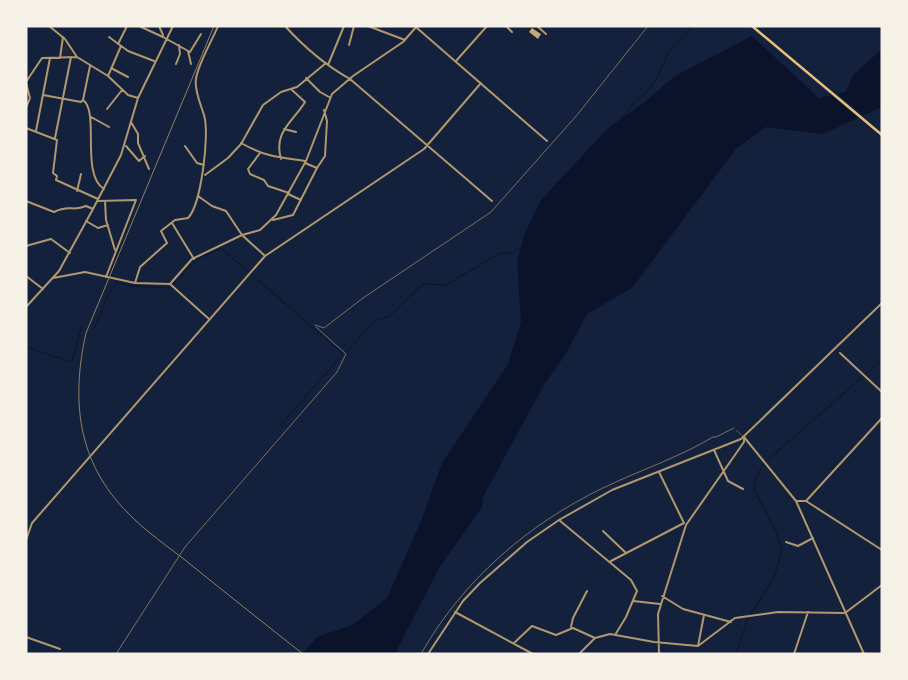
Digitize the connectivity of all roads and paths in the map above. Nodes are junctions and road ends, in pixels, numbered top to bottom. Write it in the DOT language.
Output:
graph roads {
  1 [pos="49,26"];
  2 [pos="127,26"];
  3 [pos="139,26"];
  4 [pos="159,26"];
  5 [pos="172,26"];
  6 [pos="218,26"];
  7 [pos="285,26"];
  8 [pos="344,26"];
  9 [pos="354,26"];
  10 [pos="368,26"];
  11 [pos="488,26"];
  12 [pos="506,26"];
  13 [pos="537,26"];
  14 [pos="648,26"];
  15 [pos="752,26"];
  16 [pos="417,27"];
  17 [pos="512,32"];
  18 [pos="202,34"];
  19 [pos="546,34"];
  20 [pos="63,37"];
  21 [pos="109,37"];
  22 [pos="165,37"];
  23 [pos="405,40"];
  24 [pos="118,44"];
  25 [pos="179,45"];
  26 [pos="348,45"];
  27 [pos="121,46"];
  28 [pos="188,51"];
  29 [pos="71,57"];
  30 [pos="77,57"];
  31 [pos="50,58"];
  32 [pos="60,58"];
  33 [pos="154,61"];
  34 [pos="456,62"];
  35 [pos="176,64"];
  36 [pos="191,64"];
  37 [pos="327,64"];
  38 [pos="90,66"];
  39 [pos="111,68"];
  40 [pos="108,76"];
  41 [pos="128,77"];
  42 [pos="306,78"];
  43 [pos="350,78"];
  44 [pos="26,82"];
  45 [pos="480,83"];
  46 [pos="122,90"];
  47 [pos="292,90"];
  48 [pos="43,95"];
  49 [pos="330,97"];
  50 [pos="62,98"];
  51 [pos="138,98"];
  52 [pos="83,100"];
  53 [pos="26,108"];
  54 [pos="107,109"];
  55 [pos="324,110"];
  56 [pos="91,117"];
  57 [pos="131,122"];
  58 [pos="109,127"];
  59 [pos="26,128"];
  60 [pos="284,129"];
  61 [pos="36,131"];
  62 [pos="296,132"];
  63 [pos="882,135"];
  64 [pos="55,138"];
  65 [pos="547,141"];
  66 [pos="241,143"];
  67 [pos="125,145"];
  68 [pos="427,145"];
  69 [pos="185,146"];
  70 [pos="260,154"];
  71 [pos="145,156"];
  72 [pos="281,159"];
  73 [pos="306,162"];
  74 [pos="204,165"];
  75 [pos="149,168"];
  76 [pos="317,168"];
  77 [pos="81,174"];
  78 [pos="203,177"];
  79 [pos="104,189"];
  80 [pos="78,191"];
  81 [pos="288,193"];
  82 [pos="198,196"];
  83 [pos="98,200"];
  84 [pos="301,200"];
  85 [pos="26,201"];
  86 [pos="104,201"];
  87 [pos="492,201"];
  88 [pos="93,209"];
  89 [pos="271,220"];
  90 [pos="86,221"];
  91 [pos="172,223"];
  92 [pos="108,225"];
  93 [pos="242,235"];
  94 [pos="26,246"];
  95 [pos="115,250"];
  96 [pos="70,253"];
  97 [pos="265,256"];
  98 [pos="194,259"];
  99 [pos="26,276"];
  100 [pos="106,277"];
  101 [pos="53,278"];
  102 [pos="135,283"];
  103 [pos="170,284"];
  104 [pos="44,289"];
  105 [pos="882,304"];
  106 [pos="26,307"];
  107 [pos="209,319"];
  108 [pos="840,353"];
  109 [pos="882,392"];
  110 [pos="882,418"];
  111 [pos="736,430"];
  112 [pos="744,437"];
  113 [pos="714,450"];
  114 [pos="659,472"];
  115 [pos="723,472"];
  116 [pos="743,489"];
  117 [pos="796,501"];
  118 [pos="806,501"];
  119 [pos="559,520"];
  120 [pos="685,524"];
  121 [pos="603,531"];
  122 [pos="813,538"];
  123 [pos="26,540"];
  124 [pos="786,542"];
  125 [pos="882,550"];
  126 [pos="626,553"];
  127 [pos="610,562"];
  128 [pos="882,585"];
  129 [pos="587,591"];
  130 [pos="662,596"];
  131 [pos="633,601"];
  132 [pos="660,604"];
  133 [pos="455,612"];
  134 [pos="808,612"];
  135 [pos="845,612"];
  136 [pos="704,615"];
  137 [pos="732,622"];
  138 [pos="572,628"];
  139 [pos="615,635"];
  140 [pos="26,637"];
  141 [pos="595,638"];
  142 [pos="514,643"];
  143 [pos="659,643"];
  144 [pos="698,646"];
  145 [pos="60,648"];
  146 [pos="116,654"];
  147 [pos="421,654"];
  148 [pos="428,654"];
  149 [pos="533,654"];
  150 [pos="579,654"];
  151 [pos="659,654"];
  152 [pos="794,654"];
  153 [pos="864,654"];
  1 -- 20 [label="street"];
  2 -- 24 [label="street"];
  3 -- 22 [label="street"];
  4 -- 22 [label="street"];
  5 -- 22 [label="street"];
  6 -- 74 [label="street"];
  7 -- 37 [label="street"];
  8 -- 37 [label="street"];
  9 -- 26 [label="street"];
  10 -- 23 [label="street"];
  11 -- 34 [label="street"];
  12 -- 17 [label="street"];
  13 -- 19 [label="street"];
  14 -- 146 [label="path"];
  15 -- 63 [label="highway"];
  16 -- 23 [label="street"];
  16 -- 34 [label="street"];
  18 -- 28 [label="street"];
  20 -- 30 [label="street"];
  20 -- 32 [label="street"];
  21 -- 24 [label="street"];
  22 -- 25 [label="street"];
  22 -- 33 [label="street"];
  23 -- 43 [label="street"];
  24 -- 27 [label="street"];
  25 -- 28 [label="street"];
  25 -- 35 [label="street"];
  27 -- 33 [label="street"];
  27 -- 39 [label="street"];
  28 -- 36 [label="street"];
  29 -- 30 [label="street"];
  29 -- 32 [label="street"];
  29 -- 50 [label="street"];
  30 -- 38 [label="street"];
  31 -- 32 [label="street"];
  31 -- 44 [label="street"];
  31 -- 48 [label="street"];
  33 -- 51 [label="street"];
  34 -- 45 [label="street"];
  37 -- 42 [label="street"];
  37 -- 43 [label="street"];
  38 -- 40 [label="street"];
  38 -- 52 [label="street"];
  39 -- 40 [label="street"];
  39 -- 41 [label="street"];
  40 -- 46 [label="street"];
  42 -- 47 [label="street"];
  42 -- 49 [label="street"];
  43 -- 49 [label="street"];
  43 -- 68 [label="street"];
  44 -- 53 [label="street"];
  45 -- 65 [label="street"];
  45 -- 68 [label="street"];
  46 -- 51 [label="street"];
  46 -- 54 [label="street"];
  47 -- 60 [label="street"];
  47 -- 66 [label="street"];
  48 -- 50 [label="street"];
  48 -- 61 [label="street"];
  49 -- 55 [label="street"];
  50 -- 52 [label="street"];
  50 -- 64 [label="street"];
  51 -- 57 [label="street"];
  52 -- 56 [label="street"];
  55 -- 73 [label="street"];
  55 -- 76 [label="street"];
  56 -- 58 [label="street"];
  56 -- 79 [label="street"];
  57 -- 67 [label="street"];
  57 -- 71 [label="street"];
  59 -- 61 [label="street"];
  60 -- 62 [label="street"];
  60 -- 72 [label="street"];
  61 -- 64 [label="street"];
  64 -- 80 [label="street"];
  66 -- 70 [label="street"];
  66 -- 78 [label="street"];
  67 -- 71 [label="street"];
  67 -- 79 [label="street"];
  68 -- 87 [label="street"];
  68 -- 97 [label="street"];
  69 -- 74 [label="street"];
  70 -- 72 [label="street"];
  70 -- 81 [label="street"];
  71 -- 75 [label="street"];
  72 -- 73 [label="street"];
  73 -- 76 [label="street"];
  73 -- 81 [label="street"];
  74 -- 78 [label="street"];
  76 -- 84 [label="street"];
  77 -- 80 [label="street"];
  78 -- 82 [label="street"];
  79 -- 83 [label="street"];
  80 -- 83 [label="street"];
  81 -- 84 [label="street"];
  81 -- 89 [label="street"];
  82 -- 91 [label="street"];
  82 -- 93 [label="street"];
  83 -- 86 [label="street"];
  83 -- 88 [label="street"];
  84 -- 89 [label="street"];
  85 -- 88 [label="street"];
  86 -- 92 [label="street"];
  86 -- 95 [label="street"];
  88 -- 90 [label="street"];
  89 -- 93 [label="street"];
  90 -- 92 [label="street"];
  90 -- 96 [label="street"];
  91 -- 98 [label="street"];
  91 -- 102 [label="street"];
  92 -- 95 [label="street"];
  93 -- 97 [label="street"];
  93 -- 98 [label="street"];
  94 -- 96 [label="street"];
  95 -- 100 [label="street"];
  96 -- 101 [label="street"];
  97 -- 107 [label="street"];
  98 -- 103 [label="street"];
  99 -- 104 [label="street"];
  100 -- 101 [label="street"];
  100 -- 102 [label="street"];
  101 -- 104 [label="street"];
  102 -- 103 [label="street"];
  103 -- 107 [label="street"];
  104 -- 106 [label="street"];
  105 -- 112 [label="street"];
  107 -- 123 [label="street"];
  108 -- 109 [label="street"];
  110 -- 118 [label="street"];
  111 -- 112 [label="lane"];
  111 -- 147 [label="path"];
  112 -- 113 [label="street"];
  112 -- 115 [label="street"];
  112 -- 117 [label="street"];
  113 -- 114 [label="street"];
  113 -- 115 [label="street"];
  114 -- 119 [label="street"];
  114 -- 120 [label="street"];
  115 -- 116 [label="street"];
  115 -- 120 [label="street"];
  117 -- 118 [label="street"];
  117 -- 122 [label="street"];
  118 -- 125 [label="street"];
  119 -- 127 [label="street"];
  119 -- 133 [label="street"];
  120 -- 126 [label="street"];
  120 -- 130 [label="street"];
  121 -- 126 [label="street"];
  122 -- 124 [label="street"];
  122 -- 135 [label="street"];
  126 -- 127 [label="street"];
  127 -- 131 [label="street"];
  128 -- 135 [label="street"];
  129 -- 138 [label="street"];
  130 -- 132 [label="street"];
  130 -- 136 [label="street"];
  131 -- 132 [label="street"];
  131 -- 139 [label="street"];
  132 -- 143 [label="street"];
  133 -- 142 [label="street"];
  133 -- 148 [label="street"];
  134 -- 135 [label="street"];
  134 -- 137 [label="street"];
  134 -- 152 [label="street"];
  135 -- 153 [label="street"];
  136 -- 137 [label="street"];
  136 -- 144 [label="street"];
  137 -- 144 [label="street"];
  138 -- 141 [label="street"];
  138 -- 142 [label="street"];
  139 -- 141 [label="street"];
  139 -- 143 [label="street"];
  140 -- 145 [label="street"];
  141 -- 150 [label="street"];
  142 -- 149 [label="street"];
  143 -- 144 [label="street"];
  143 -- 151 [label="street"];
}
